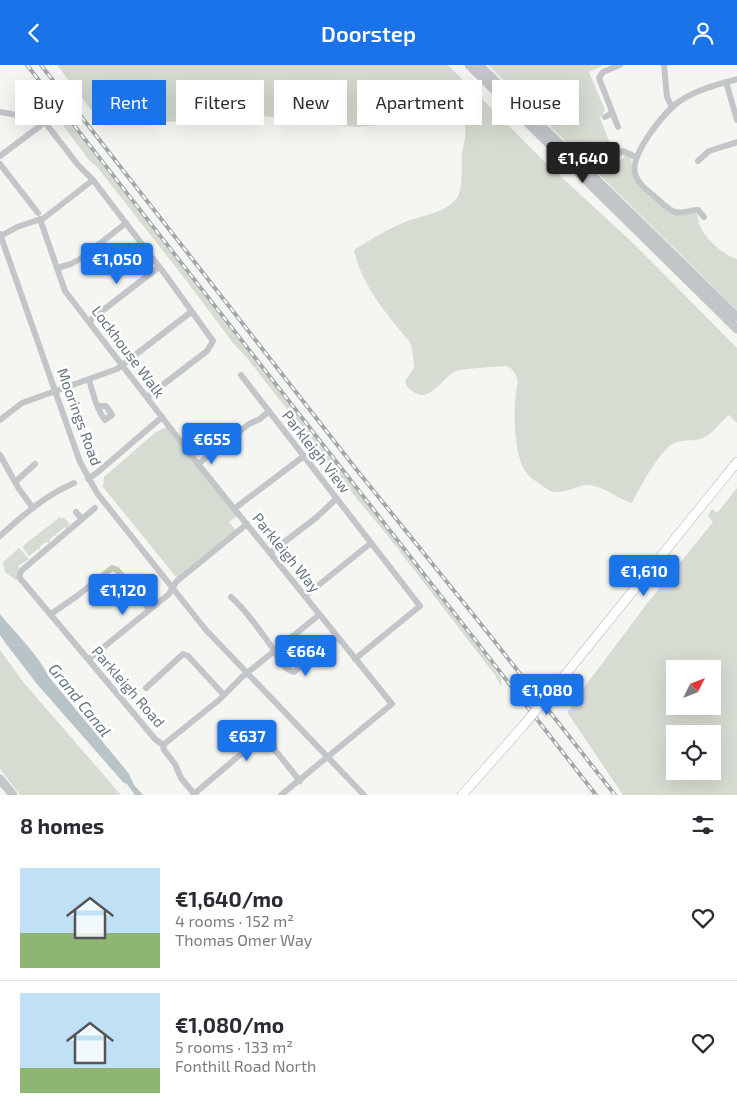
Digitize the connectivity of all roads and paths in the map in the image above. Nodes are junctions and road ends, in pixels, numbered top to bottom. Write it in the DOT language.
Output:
graph roads {
  1 [pos="469,65"];
  2 [pos="479,65"];
  3 [pos="619,65"];
  4 [pos="664,65"];
  5 [pos="737,79"];
  6 [pos="726,82"];
  7 [pos="672,107"];
  8 [pos="0,112"];
  9 [pos="612,113"];
  10 [pos="15,115"];
  11 [pos="605,117"];
  12 [pos="737,120"];
  13 [pos="41,125"];
  14 [pos="46,125"];
  15 [pos="618,127"];
  16 [pos="737,142"];
  17 [pos="617,150"];
  18 [pos="0,156"];
  19 [pos="636,157"];
  20 [pos="698,161"];
  21 [pos="0,164"];
  22 [pos="93,180"];
  23 [pos="39,216"];
  24 [pos="704,217"];
  25 [pos="126,223"];
  26 [pos="0,235"];
  27 [pos="159,267"];
  28 [pos="56,268"];
  29 [pos="191,312"];
  30 [pos="737,317"];
  31 [pos="89,321"];
  32 [pos="737,329"];
  33 [pos="123,365"];
  34 [pos="241,375"];
  35 [pos="89,380"];
  36 [pos="56,392"];
  37 [pos="147,397"];
  38 [pos="98,406"];
  39 [pos="269,411"];
  40 [pos="162,417"];
  41 [pos="0,420"];
  42 [pos="0,455"];
  43 [pos="304,456"];
  44 [pos="737,462"];
  45 [pos="34,464"];
  46 [pos="198,464"];
  47 [pos="88,479"];
  48 [pos="15,483"];
  49 [pos="74,483"];
  50 [pos="57,490"];
  51 [pos="61,498"];
  52 [pos="336,499"];
  53 [pos="33,508"];
  54 [pos="96,508"];
  55 [pos="234,509"];
  56 [pos="76,512"];
  57 [pos="82,519"];
  58 [pos="247,524"];
  59 [pos="0,537"];
  60 [pos="370,543"];
  61 [pos="270,553"];
  62 [pos="172,587"];
  63 [pos="305,596"];
  64 [pos="231,597"];
  65 [pos="149,609"];
  66 [pos="51,614"];
  67 [pos="319,615"];
  68 [pos="294,635"];
  69 [pos="274,651"];
  70 [pos="89,659"];
  71 [pos="355,659"];
  72 [pos="247,674"];
  73 [pos="146,688"];
  74 [pos="224,695"];
  75 [pos="163,745"];
  76 [pos="328,757"];
  77 [pos="0,779"];
  78 [pos="300,781"];
  79 [pos="195,794"];
  80 [pos="14,795"];
  81 [pos="281,795"];
  82 [pos="364,795"];
  83 [pos="462,795"];
  1 -- 32 [label="street"];
  2 -- 30 [label="street"];
  3 -- 9 [label="street"];
  4 -- 7 [label="street"];
  5 -- 6 [label="street"];
  6 -- 7 [label="street"];
  6 -- 12 [label="street"];
  7 -- 19 [label="street"];
  8 -- 10 [label="street"];
  9 -- 11 [label="street"];
  9 -- 15 [label="street"];
  13 -- 18 [label="street"];
  14 -- 22 [label="street"];
  16 -- 20 [label="street"];
  17 -- 19 [label="street"];
  19 -- 24 [label="street"];
  21 -- 23 [label="street, Lockhouse Walk"];
  22 -- 23 [label="street"];
  22 -- 25 [label="street"];
  23 -- 26 [label="street"];
  23 -- 28 [label="street, Lockhouse Walk"];
  25 -- 27 [label="street"];
  25 -- 28 [label="street"];
  26 -- 36 [label="street, Moorings Road"];
  27 -- 29 [label="street"];
  27 -- 31 [label="street"];
  28 -- 31 [label="street, Lockhouse Walk"];
  29 -- 33 [label="street"];
  29 -- 37 [label="street"];
  31 -- 33 [label="street, Lockhouse Walk"];
  33 -- 35 [label="street"];
  33 -- 37 [label="street, Lockhouse Walk"];
  34 -- 39 [label="street, Parkleigh View"];
  35 -- 36 [label="street"];
  35 -- 38 [label="street"];
  36 -- 41 [label="street"];
  36 -- 47 [label="street, Moorings Road"];
  37 -- 40 [label="street, Lockhouse Walk"];
  39 -- 43 [label="street, Parkleigh View"];
  39 -- 46 [label="street"];
  40 -- 46 [label="street, Parkleigh Way"];
  40 -- 47 [label="street"];
  42 -- 48 [label="street"];
  43 -- 52 [label="street, Parkleigh View"];
  43 -- 55 [label="street"];
  44 -- 83 [label="main road, bridge"];
  45 -- 48 [label="street"];
  46 -- 55 [label="street, Parkleigh Way"];
  47 -- 62 [label="street, Moorings Road"];
  48 -- 53 [label="street"];
  49 -- 50 [label="street"];
  50 -- 51 [label="street"];
  50 -- 53 [label="street"];
  52 -- 60 [label="street, Parkleigh View"];
  52 -- 61 [label="street"];
  53 -- 59 [label="street"];
  54 -- 57 [label="street"];
  55 -- 58 [label="street, Parkleigh Way"];
  56 -- 57 [label="street"];
  57 -- 66 [label="street, Parkleigh Road"];
  58 -- 61 [label="street, Parkleigh Way"];
  58 -- 62 [label="street"];
  60 -- 63 [label="street"];
  60 -- 71 [label="street, Parkleigh View"];
  61 -- 63 [label="street, Parkleigh Way"];
  62 -- 65 [label="street"];
  62 -- 72 [label="street, Moorings Road"];
  63 -- 67 [label="street, Parkleigh Way"];
  64 -- 69 [label="street"];
  65 -- 66 [label="street"];
  65 -- 70 [label="street"];
  66 -- 70 [label="street, Parkleigh Road"];
  67 -- 68 [label="street"];
  67 -- 71 [label="street, Parkleigh Way"];
  68 -- 69 [label="street"];
  68 -- 69 [label="street"];
  69 -- 72 [label="street"];
  70 -- 75 [label="street, Parkleigh Road"];
  71 -- 76 [label="street, Parkleigh Way"];
  72 -- 74 [label="street"];
  72 -- 76 [label="street, Moorings Road"];
  73 -- 74 [label="street"];
  74 -- 75 [label="street"];
  75 -- 79 [label="street, Parkleigh Road"];
  76 -- 78 [label="street"];
  76 -- 82 [label="street, Moorings Road"];
  77 -- 80 [label="street"];
  78 -- 79 [label="street"];
  78 -- 81 [label="street"];
}
